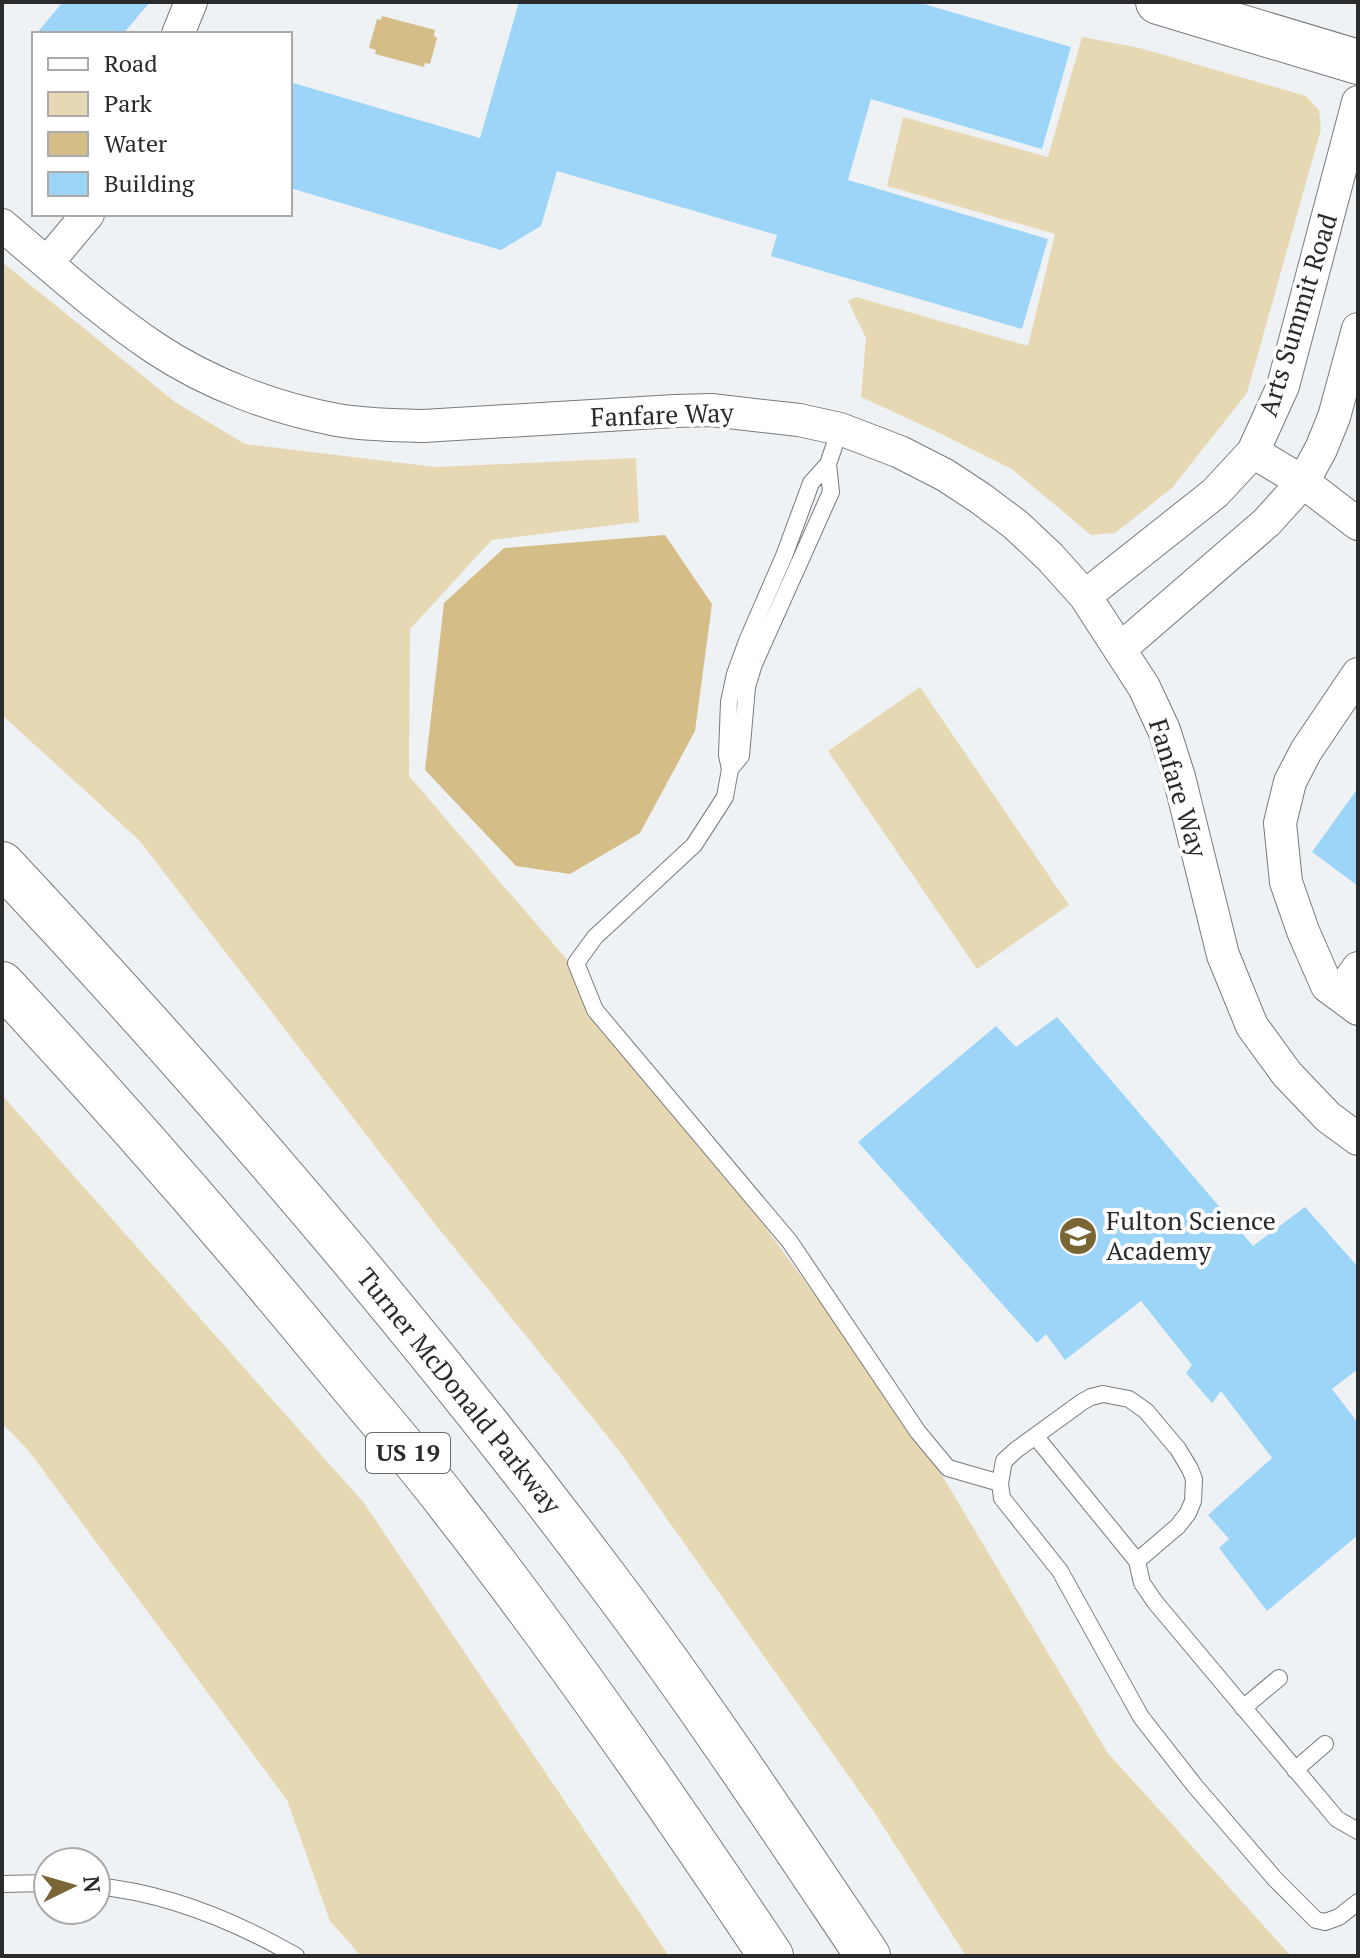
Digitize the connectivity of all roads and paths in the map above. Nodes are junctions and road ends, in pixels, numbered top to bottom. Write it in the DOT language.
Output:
graph roads {
  1 [pos="191,2"];
  2 [pos="1158,2"];
  3 [pos="179,32"];
  4 [pos="1358,62"];
  5 [pos="1358,102"];
  6 [pos="86,216"];
  7 [pos="2,225"];
  8 [pos="47,263"];
  9 [pos="1358,329"];
  10 [pos="840,429"];
  11 [pos="1253,452"];
  12 [pos="1303,482"];
  13 [pos="1358,524"];
  14 [pos="1085,596"];
  15 [pos="1120,649"];
  16 [pos="1358,674"];
  17 [pos="2,864"];
  18 [pos="1358,968"];
  19 [pos="2,984"];
  20 [pos="1348,1002"];
  21 [pos="1358,1139"];
  22 [pos="1036,1437"];
  23 [pos="1000,1483"];
  24 [pos="1137,1561"];
  25 [pos="1279,1678"];
  26 [pos="1243,1708"];
  27 [pos="1325,1744"];
  28 [pos="1295,1770"];
  29 [pos="1358,1831"];
  30 [pos="32,1883"];
  31 [pos="2,1884"];
  32 [pos="112,1889"];
  33 [pos="1358,1902"];
  34 [pos="296,1956"];
  35 [pos="771,1956"];
  36 [pos="868,1956"];
  1 -- 3 [label="street"];
  2 -- 4 [label="main road"];
  5 -- 11 [label="street, Arts Summit Road"];
  6 -- 8 [label="street"];
  7 -- 8 [label="street, Fanfare Way"];
  8 -- 10 [label="street, Fanfare Way"];
  9 -- 12 [label="street"];
  10 -- 14 [label="street, Fanfare Way"];
  10 -- 23 [label="lane"];
  11 -- 12 [label="street"];
  11 -- 14 [label="street, Arts Summit Road"];
  12 -- 13 [label="street"];
  12 -- 15 [label="street"];
  14 -- 15 [label="street, Fanfare Way"];
  15 -- 21 [label="street, Fanfare Way"];
  16 -- 20 [label="street"];
  17 -- 36 [label="main road, Turner McDonald Parkway / US 19"];
  18 -- 20 [label="street"];
  19 -- 35 [label="main road, US 19"];
  22 -- 23 [label="lane"];
  22 -- 24 [label="lane"];
  22 -- 24 [label="lane"];
  23 -- 33 [label="lane"];
  24 -- 26 [label="lane"];
  25 -- 26 [label="lane"];
  26 -- 28 [label="lane"];
  27 -- 28 [label="lane"];
  28 -- 29 [label="lane"];
  30 -- 31 [label="lane"];
  32 -- 34 [label="lane"];
}
